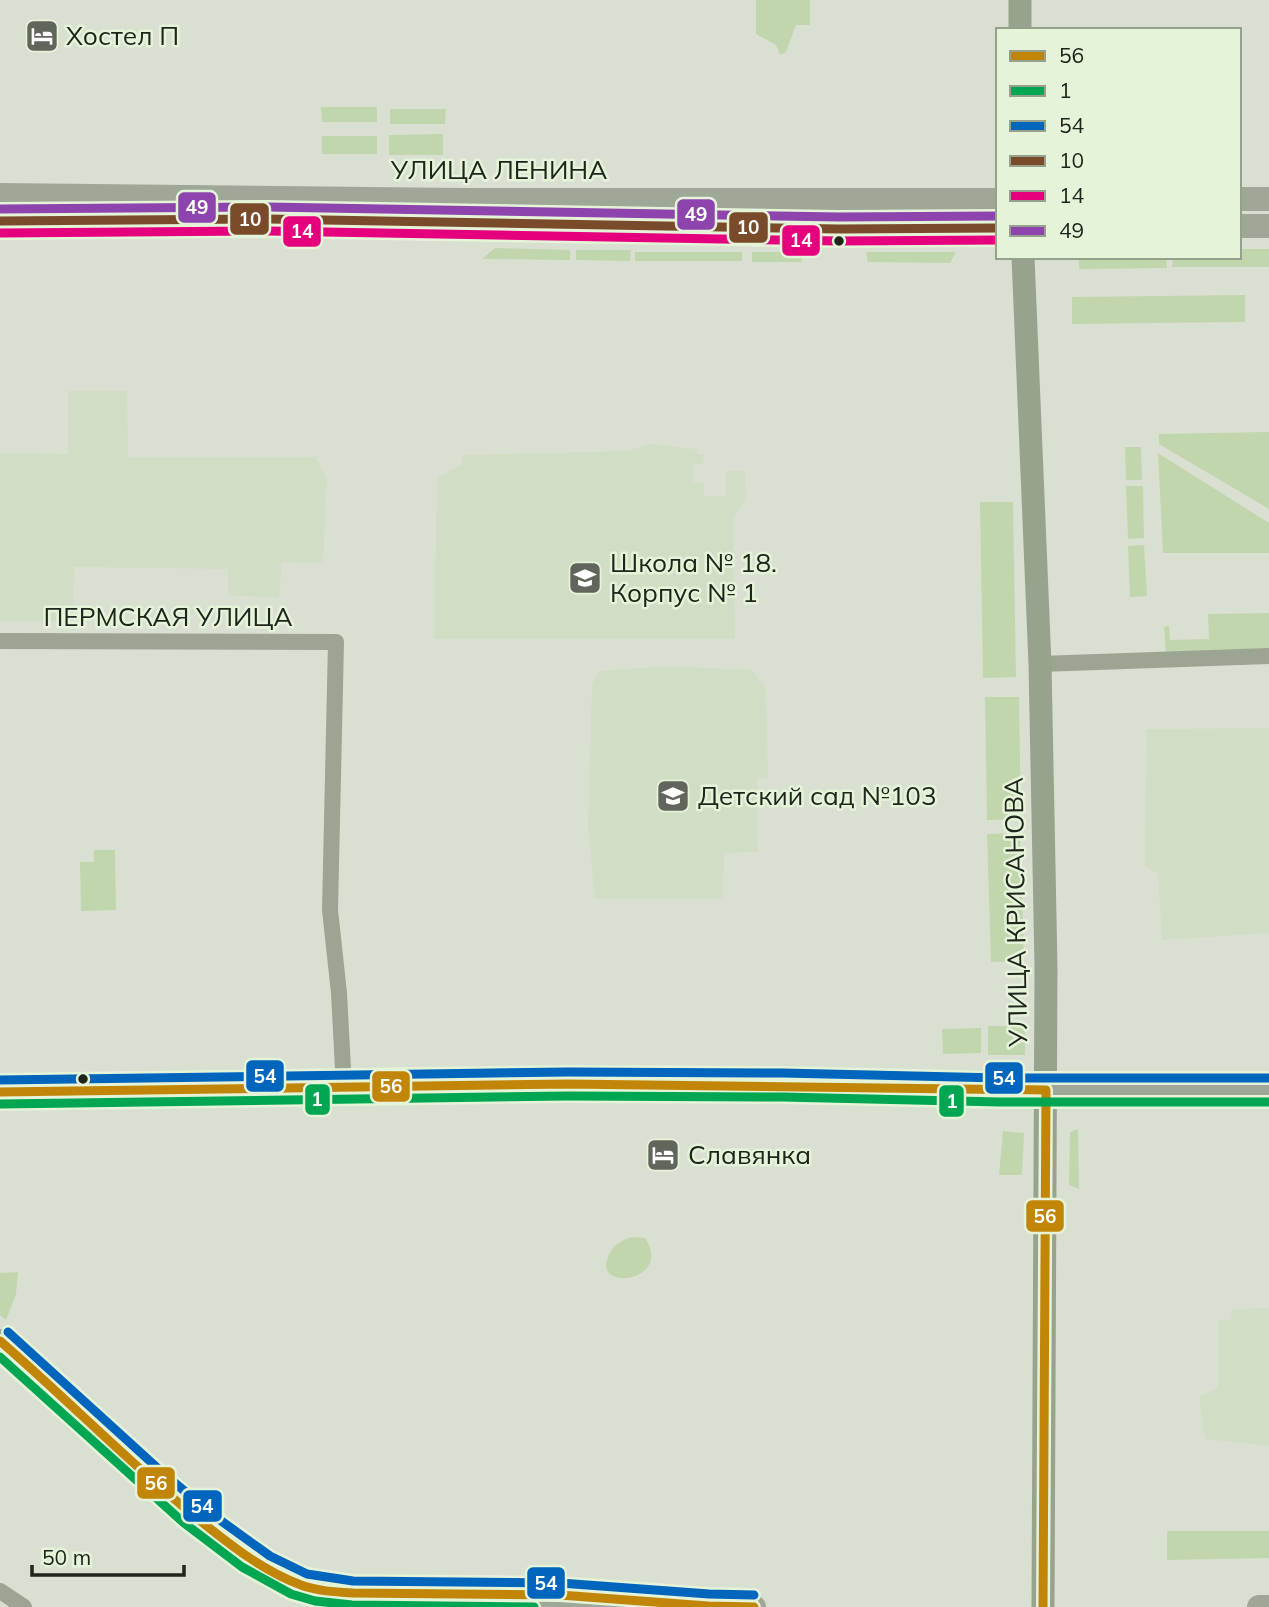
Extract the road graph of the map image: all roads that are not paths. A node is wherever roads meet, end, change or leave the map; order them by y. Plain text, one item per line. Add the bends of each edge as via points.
1 (1020, 0) edge
2 (1020, 28) edge
3 (0, 195) edge
4 (1241, 199) edge
5 (1269, 199) edge
6 (996, 200) edge
7 (0, 221) edge
8 (1241, 226) edge
9 (1269, 226) edge
10 (996, 228) edge
11 (1023, 259) edge
12 (0, 641) edge
13 (1269, 656) edge
14 (1040, 664) junction
15 (344, 1088) junction
16 (1046, 1090) junction
17 (1269, 1090) edge
18 (0, 1092) edge
19 (0, 1341) edge
20 (0, 1355) edge
21 (31, 1367) junction
22 (0, 1591) edge
23 (24, 1607) edge
24 (754, 1607) edge
25 (1044, 1607) edge
26 (1259, 1607) edge
27 (1269, 1607) edge

1 - 2 main road
3 - 6 main road, УЛИЦА ЛЕНИНА
4 - 5 main road
7 - 10 main road, УЛИЦА ЛЕНИНА via 268,219
8 - 9 main road
11 - 14 main road, УЛИЦА КРИСАНОВА
12 - 15 street, ПЕРМСКАЯ УЛИЦА via 336,642 330,910
13 - 14 street
14 - 16 main road, УЛИЦА КРИСАНОВА
15 - 16 main road via 595,1084
15 - 18 main road
16 - 17 main road
16 - 25 main road, УЛИЦА КРИСАНОВА
19 - 21 main road
20 - 21 main road
21 - 24 main road via 202,1522 260,1564 297,1583 342,1592 560,1595
22 - 23 street
26 - 27 main road

